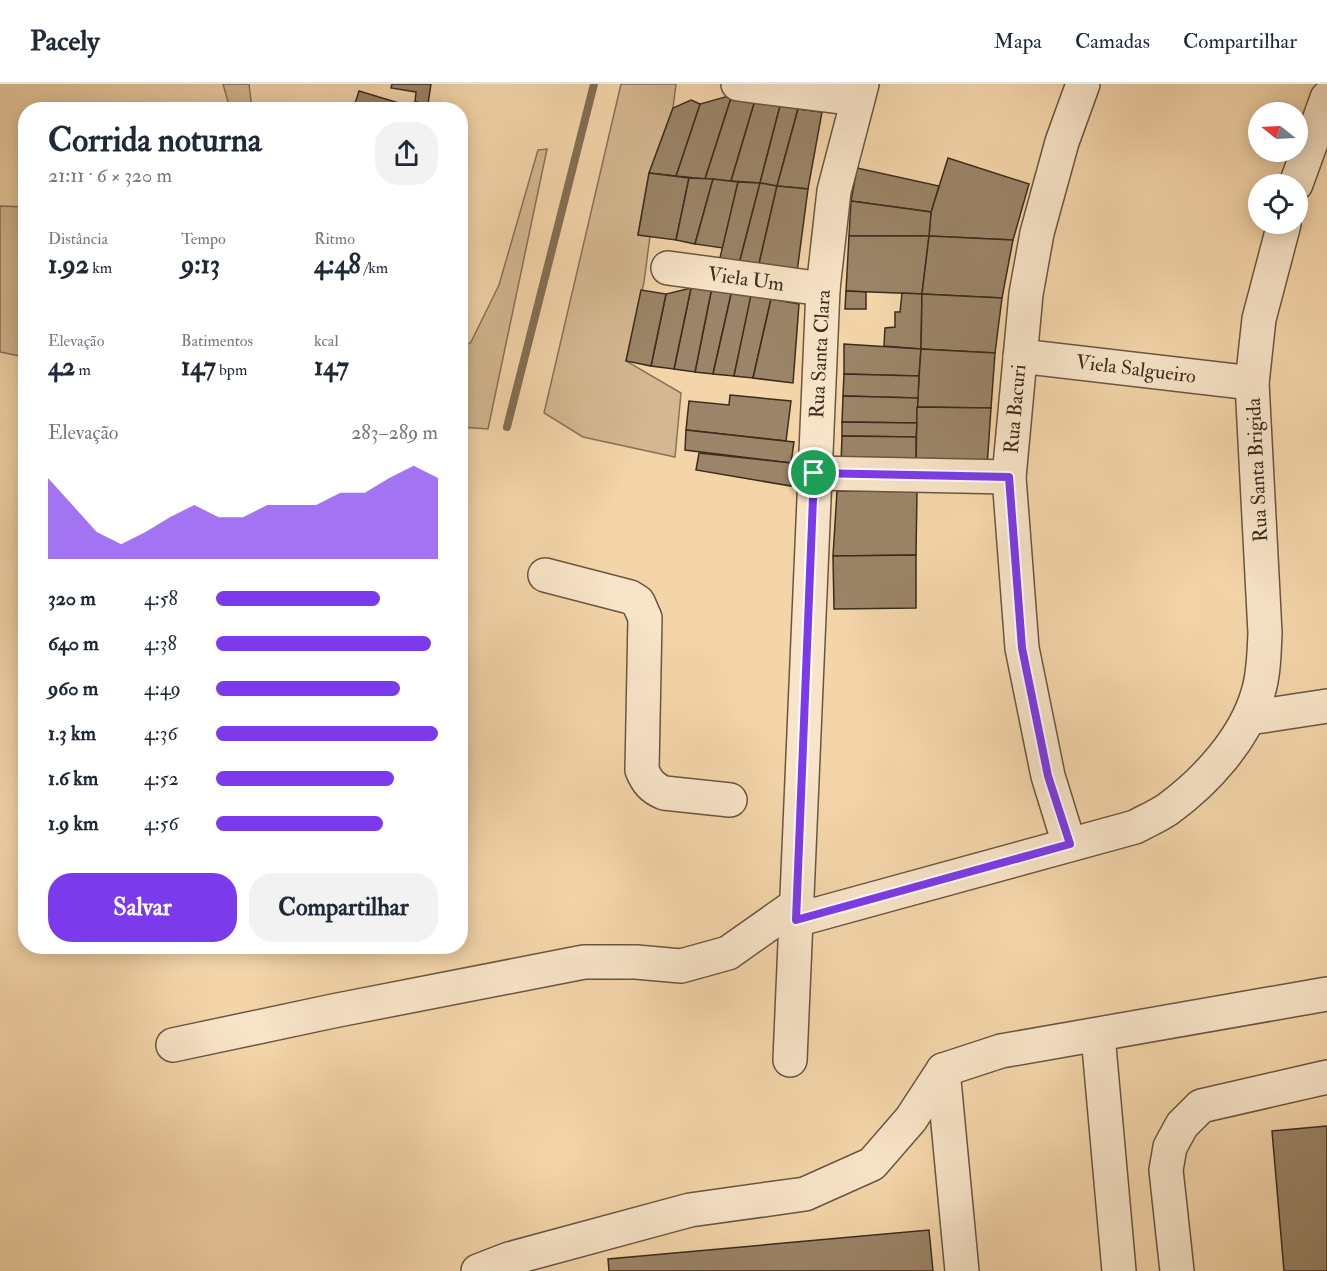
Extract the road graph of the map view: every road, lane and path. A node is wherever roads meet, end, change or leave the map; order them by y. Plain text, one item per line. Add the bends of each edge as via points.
1 (738, 84) edge
2 (1083, 84) edge
3 (859, 92) edge
4 (1327, 98) edge
5 (1300, 174) edge
6 (1281, 234) edge
7 (668, 268) dead end
8 (823, 289) junction
9 (1020, 356) junction
10 (1252, 383) junction
11 (814, 473) junction
12 (1009, 477) junction
13 (545, 575) dead end
14 (1327, 706) edge
15 (1249, 718) junction
16 (730, 800) dead end
17 (1070, 844) junction
18 (796, 912) junction
19 (1327, 994) edge
20 (1098, 1035) junction
21 (173, 1045) dead end
22 (790, 1060) dead end
23 (943, 1070) junction
24 (1327, 1077) edge
25 (478, 1271) edge
26 (962, 1271) edge
27 (1119, 1271) edge
28 (1176, 1271) edge

1 - 3 street
2 - 9 street, Rua Bacuri via 1037,232
3 - 8 street, Rua Santa Clara via 834,191
4 - 5 street
6 - 10 street, Rua Santa Brigida via 1259,318
7 - 8 street, Viela Um
8 - 11 street, Rua Santa Clara
9 - 10 street, Viela Salgueiro
9 - 12 street, Rua Bacuri
10 - 15 street, Rua Santa Brigida via 1265,633 1259,692
11 - 12 street
11 - 18 street, Rua Santa Clara
12 - 17 street, Rua Bacuri via 1022,648 1048,776
13 - 16 street via 638,602 645,618 644,776 654,789 664,793
14 - 15 street
15 - 17 street, Rua Santa Brigida via 1198,784 1167,810 1135,826
17 - 18 street, Rua Santa Brigida
18 - 21 street, Rua Santa Brigida via 728,953 681,966 584,962
18 - 22 street, Rua Santa Clara
19 - 20 street
20 - 23 street via 1001,1052
20 - 27 street
23 - 25 street via 911,1119 872,1164 805,1194 690,1210 509,1258
23 - 26 street
24 - 28 street via 1201,1106 1182,1125 1170,1147 1166,1170

